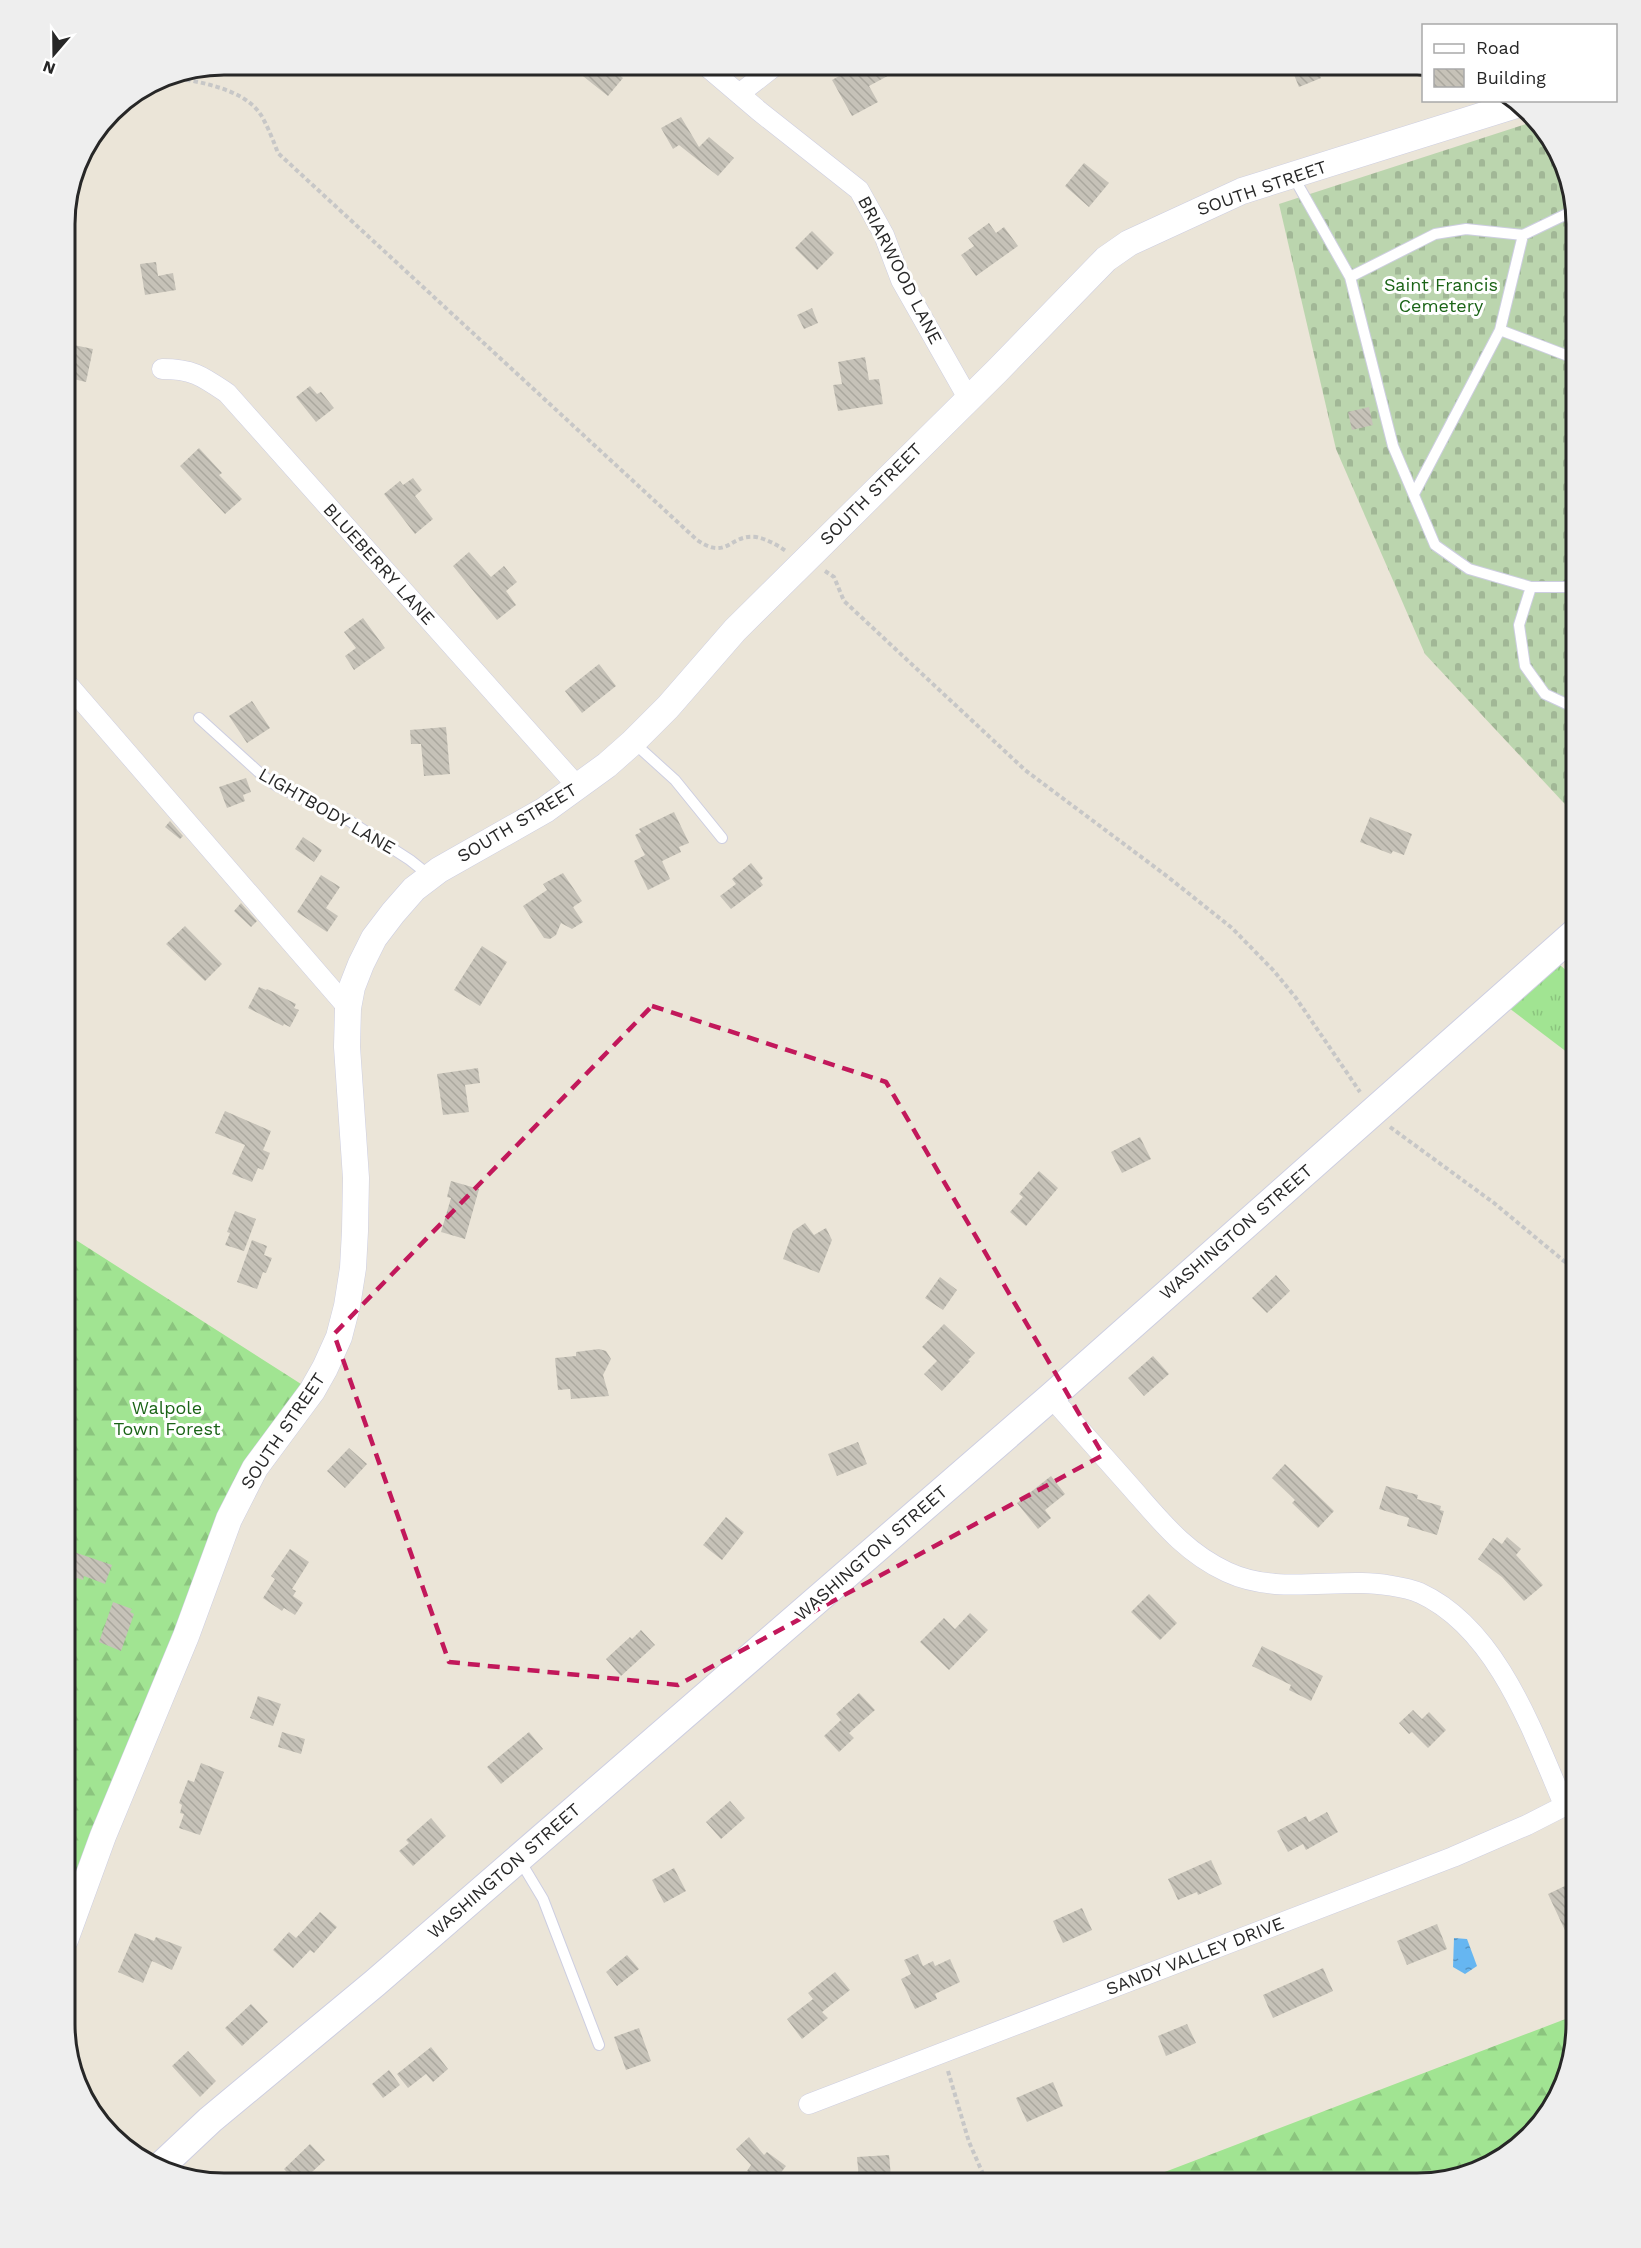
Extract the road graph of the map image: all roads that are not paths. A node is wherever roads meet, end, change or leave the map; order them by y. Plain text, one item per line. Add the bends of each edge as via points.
1 (717, 75) edge
2 (763, 75) edge
3 (739, 94) junction
4 (1509, 107) edge
5 (1293, 176) junction
6 (1566, 215) edge
7 (1523, 236) junction
8 (1350, 277) junction
9 (1500, 330) junction
10 (1566, 355) edge
11 (162, 369) dead end
12 (968, 398) junction
13 (1414, 494) junction
14 (1531, 587) junction
15 (1566, 587) edge
16 (75, 693) edge
17 (1566, 704) edge
18 (199, 718) dead end
19 (633, 742) junction
20 (578, 787) junction
21 (722, 838) dead end
22 (431, 876) junction
23 (1566, 941) edge
24 (348, 1008) junction
25 (1051, 1397) junction
26 (1566, 1795) edge
27 (1566, 1805) edge
28 (518, 1858) junction
29 (75, 1911) edge
30 (599, 2045) dead end
31 (809, 2104) dead end
32 (166, 2161) edge

1 - 3 street, BRIARWOOD LANE
2 - 3 street
3 - 12 street, BRIARWOOD LANE via 859,190 884,235 901,280
4 - 5 street, SOUTH STREET
5 - 8 lane
5 - 12 street, SOUTH STREET via 1242,191 1129,243 1101,264
6 - 7 lane
7 - 8 lane via 1466,229 1435,234
7 - 9 lane
8 - 13 lane via 1393,446
9 - 10 lane
9 - 13 lane
11 - 20 street, BLUEBERRY LANE via 186,369 227,393
12 - 19 street, SOUTH STREET via 735,630
13 - 14 lane via 1435,545 1469,569
14 - 15 lane
14 - 17 lane via 1519,625 1525,666 1545,694
16 - 24 street
18 - 22 lane, LIGHTBODY LANE via 277,786 348,820
19 - 20 street, SOUTH STREET
19 - 21 lane via 675,780
20 - 22 street, SOUTH STREET
22 - 24 street, SOUTH STREET via 414,889 374,938 352,987
23 - 25 main road, WASHINGTON STREET
24 - 29 street, SOUTH STREET via 355,1231 353,1268 339,1337 326,1368 255,1468 229,1519
25 - 26 street via 1174,1535 1201,1559 1230,1574 1262,1583 1363,1582 1419,1592 1456,1616 1481,1643 1510,1689
25 - 28 main road, WASHINGTON STREET
27 - 31 street, SANDY VALLEY DRIVE via 1453,1857
28 - 30 lane via 543,1899
28 - 32 main road, WASHINGTON STREET

